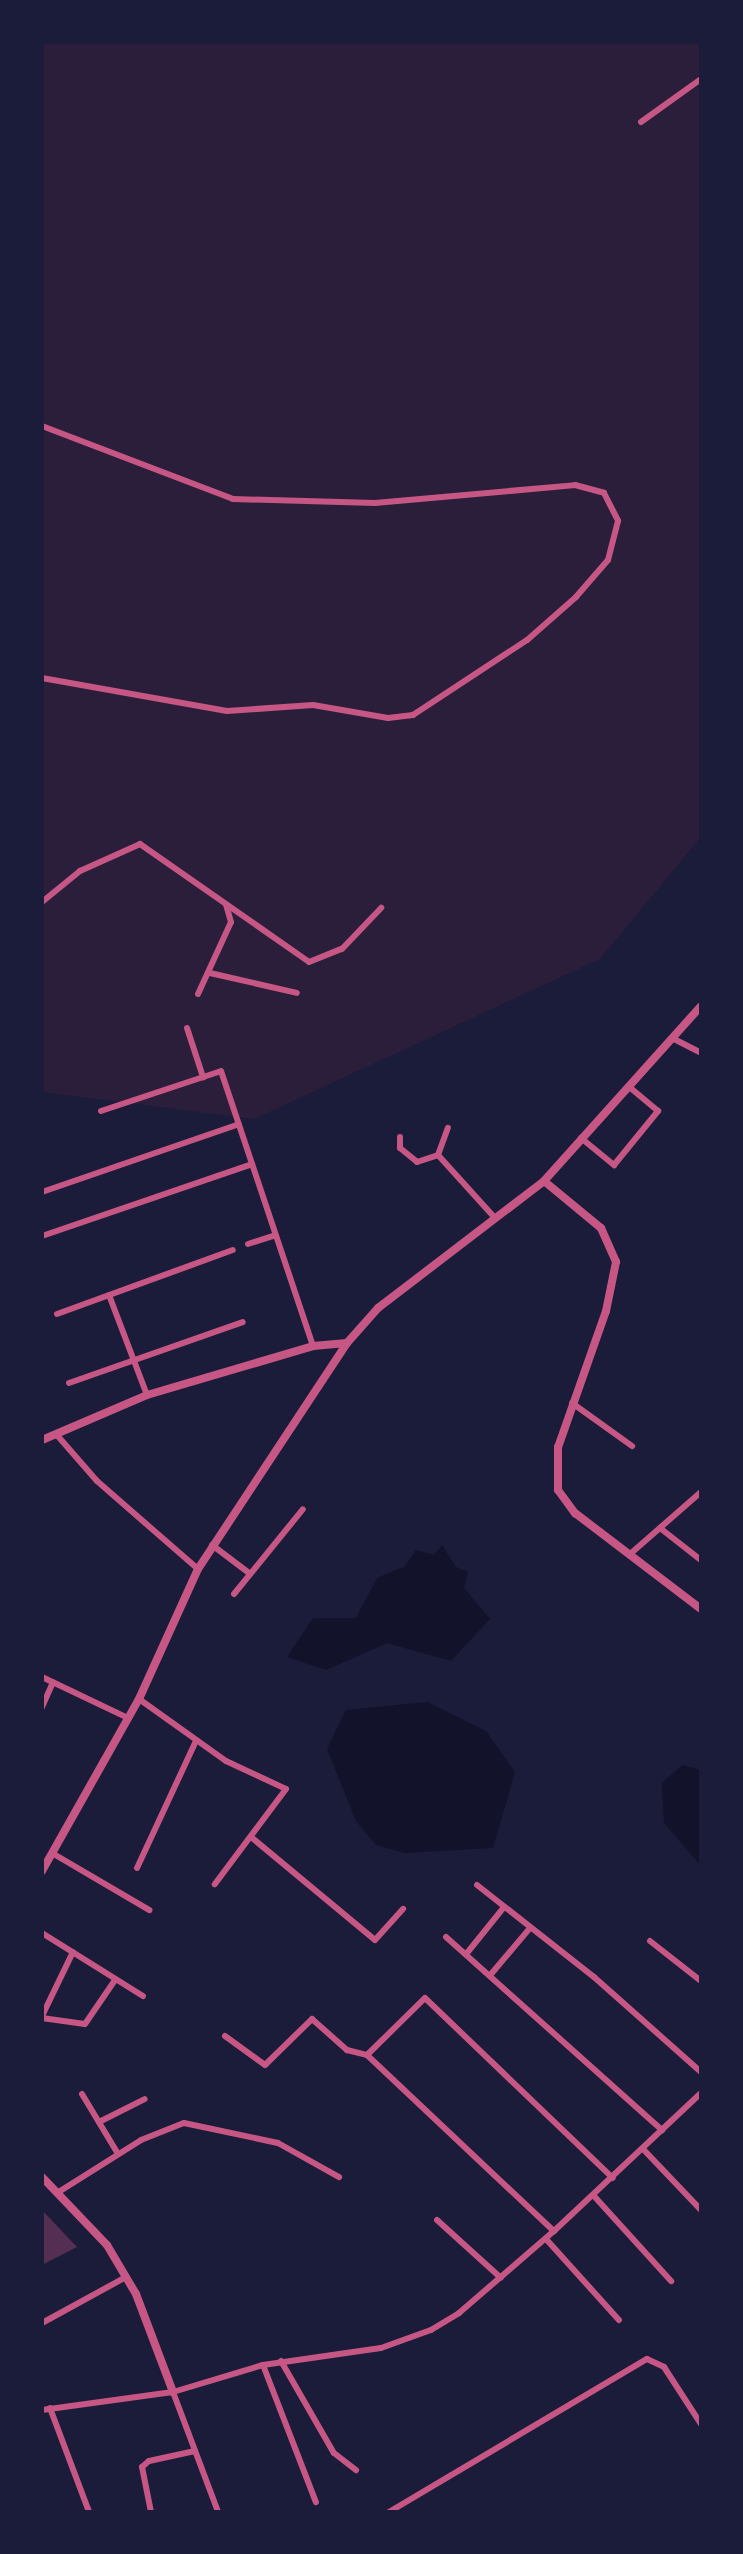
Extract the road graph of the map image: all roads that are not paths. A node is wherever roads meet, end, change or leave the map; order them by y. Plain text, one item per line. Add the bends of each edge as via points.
1 (701, 79) edge
2 (641, 122) dead end
3 (42, 426) edge
4 (42, 678) edge
5 (42, 902) edge
6 (226, 904) junction
7 (381, 908) dead end
8 (210, 973) junction
9 (297, 993) dead end
10 (198, 994) dead end
11 (701, 1006) edge
12 (187, 1028) dead end
13 (672, 1038) junction
14 (701, 1053) edge
15 (203, 1077) junction
16 (628, 1086) junction
17 (101, 1111) dead end
18 (239, 1124) junction
19 (448, 1128) dead end
20 (400, 1137) dead end
21 (581, 1138) junction
22 (438, 1155) junction
23 (252, 1164) junction
24 (544, 1181) junction
25 (42, 1192) edge
26 (495, 1218) junction
27 (276, 1235) junction
28 (42, 1236) edge
29 (248, 1244) dead end
30 (233, 1250) dead end
31 (109, 1295) junction
32 (57, 1314) dead end
33 (243, 1322) dead end
34 (347, 1343) junction
35 (313, 1346) junction
36 (132, 1361) junction
37 (69, 1383) dead end
38 (147, 1395) junction
39 (572, 1403) junction
40 (56, 1434) junction
41 (42, 1440) edge
42 (632, 1446) dead end
43 (701, 1492) edge
44 (303, 1509) dead end
45 (660, 1528) junction
46 (212, 1545) junction
47 (629, 1555) junction
48 (701, 1560) edge
49 (198, 1569) junction
50 (249, 1573) junction
51 (234, 1594) dead end
52 (701, 1609) edge
53 (42, 1677) edge
54 (53, 1682) junction
55 (139, 1699) junction
56 (42, 1707) edge
57 (128, 1718) junction
58 (196, 1741) junction
59 (251, 1837) junction
60 (52, 1853) junction
61 (137, 1868) dead end
62 (42, 1871) edge
63 (215, 1884) dead end
64 (477, 1885) dead end
65 (504, 1907) junction
66 (403, 1909) dead end
67 (149, 1910) dead end
68 (530, 1928) junction
69 (42, 1933) edge
70 (446, 1937) dead end
71 (650, 1941) dead end
72 (73, 1952) junction
73 (467, 1953) junction
74 (492, 1973) junction
75 (115, 1980) junction
76 (701, 1981) edge
77 (143, 1996) dead end
78 (42, 2017) edge
79 (225, 2036) dead end
80 (367, 2055) junction
81 (701, 2072) edge
82 (701, 2093) edge
83 (82, 2094) dead end
84 (145, 2099) dead end
85 (99, 2122) junction
86 (662, 2130) junction
87 (643, 2149) junction
88 (118, 2154) junction
89 (42, 2177) edge
90 (339, 2177) dead end
91 (613, 2178) junction
92 (57, 2193) junction
93 (594, 2196) junction
94 (701, 2210) edge
95 (437, 2220) dead end
96 (554, 2231) junction
97 (546, 2239) junction
98 (126, 2277) junction
99 (501, 2278) junction
100 (671, 2281) dead end
101 (619, 2320) dead end
102 (42, 2323) edge
103 (281, 2361) junction
104 (263, 2365) junction
105 (173, 2392) junction
106 (50, 2408) junction
107 (42, 2410) edge
108 (701, 2424) edge
109 (195, 2451) junction
110 (356, 2470) dead end
111 (316, 2502) dead end
112 (89, 2512) edge
113 (151, 2512) edge
114 (218, 2512) edge
115 (389, 2512) edge

1 - 2 street
3 - 4 street via 233,499 375,503 575,485 604,493 618,521 608,560 576,597 527,640 413,715 388,718 313,705 227,711
5 - 6 street via 80,871 140,844
6 - 7 street via 309,962 342,949
6 - 8 street via 231,922
8 - 9 street
8 - 10 street
11 - 13 street
12 - 15 street
13 - 14 street
13 - 16 street
15 - 17 street
15 - 18 street via 221,1071
16 - 21 street
16 - 21 street via 658,1111 614,1165
18 - 23 street
18 - 25 street
19 - 22 street
20 - 22 street via 400,1148 417,1162
21 - 24 street
22 - 26 street
23 - 27 street
23 - 28 street
24 - 26 street
24 - 39 street via 601,1228 616,1262 606,1311
26 - 34 street via 378,1308
27 - 29 street
27 - 35 street
30 - 31 street
31 - 32 street
31 - 36 street
33 - 36 street
34 - 35 street
34 - 46 street
35 - 38 street
36 - 37 street
36 - 38 street
38 - 40 street
39 - 42 street
39 - 47 street via 554,1461 558,1490 575,1513
40 - 41 street
40 - 49 street via 97,1481
43 - 45 street
44 - 50 street
45 - 47 street
45 - 48 street
46 - 49 street
46 - 50 street
47 - 52 street
49 - 55 street
50 - 51 street
53 - 54 street
54 - 56 street
54 - 57 street
55 - 57 street
55 - 58 street
57 - 60 street
58 - 59 street via 286,1789
58 - 61 street
59 - 63 street
59 - 66 street via 375,1940
60 - 62 street
60 - 67 street
64 - 65 street
65 - 68 street
65 - 73 street
68 - 74 street
68 - 81 street
69 - 72 street
70 - 73 street
71 - 76 street
72 - 75 street
72 - 78 street
73 - 74 street
74 - 86 street
75 - 77 street
75 - 78 street via 85,2024
79 - 80 street via 265,2065 312,2019 347,2050
80 - 91 street via 425,1998
80 - 96 street
82 - 86 street
83 - 85 street
84 - 85 street
85 - 88 street
86 - 87 street
87 - 91 street
87 - 94 street
88 - 90 street via 184,2123 278,2143
88 - 92 street
89 - 92 street
91 - 93 street
92 - 98 street via 107,2245
93 - 96 street
93 - 100 street
95 - 99 street
96 - 97 street
97 - 99 street
97 - 101 street
98 - 102 street
98 - 105 street
99 - 103 street via 459,2313 408,2340
103 - 104 street
103 - 110 street via 334,2453
104 - 105 street
104 - 111 street
105 - 106 street
105 - 109 street
106 - 107 street
106 - 112 street
108 - 115 street via 664,2367 647,2359
109 - 113 street via 142,2467
109 - 114 street

